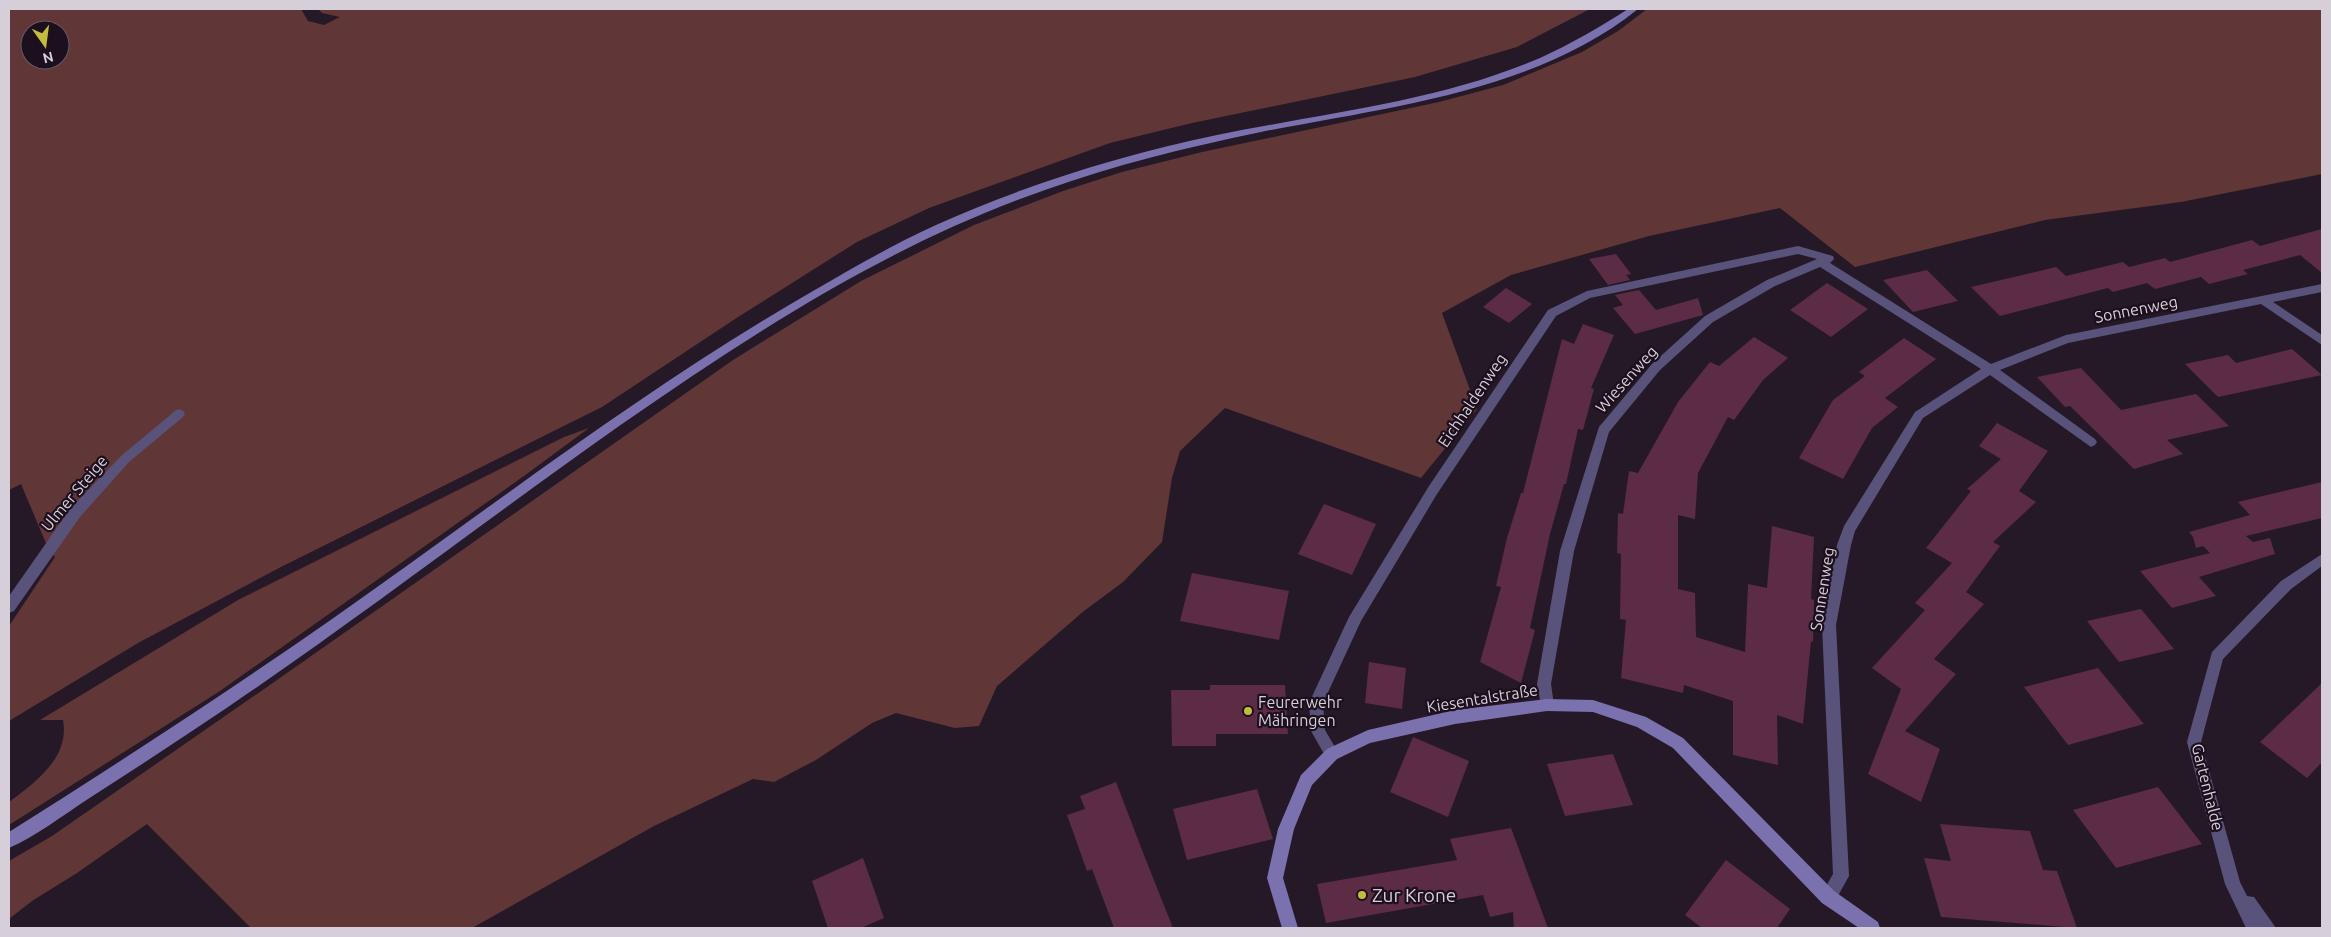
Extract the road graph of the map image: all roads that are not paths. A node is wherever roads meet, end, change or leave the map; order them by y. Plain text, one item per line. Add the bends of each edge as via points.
1 (1634, 9) edge
2 (1820, 259) junction
3 (2322, 288) edge
4 (2264, 300) junction
5 (2322, 341) edge
6 (1990, 369) junction
7 (179, 414) dead end
8 (2091, 442) dead end
9 (2322, 559) edge
10 (9, 607) edge
11 (1547, 705) junction
12 (1332, 754) junction
13 (9, 840) edge
14 (2233, 884) junction
15 (1828, 898) junction
16 (1290, 928) edge
17 (1872, 928) edge
18 (2254, 928) edge
19 (2268, 928) edge

1 - 13 street via 1580,43 1521,68 1394,103 1213,139 1093,169 993,205 876,260 748,334 609,426 278,664
2 - 6 street
2 - 11 street, Wiesenweg via 1709,319 1656,367 1603,430 1567,551 1544,684
2 - 12 street, Eichhaldenweg via 1798,250 1586,295 1552,313 1433,490 1356,617 1316,703 1318,731
3 - 4 street, Sonnenweg
4 - 5 street
4 - 6 street, Sonnenweg via 2066,339
6 - 8 street
6 - 15 street, Sonnenweg via 1919,415 1872,491 1844,545 1829,625 1841,876
7 - 10 street, Ulmer Steige via 125,459 75,513
9 - 14 street, Gartenhalde via 2286,585 2217,656 2194,742
11 - 12 street, Kiesentalstraße via 1455,716 1368,737
11 - 15 street, Kiesentalstraße via 1593,706 1641,722 1678,744
12 - 16 street, Kiesentalstraße via 1306,780 1284,837 1275,878
14 - 18 street, Gartenhalde
14 - 19 street, Gartenhalde
15 - 17 street, Kiesentalstraße

